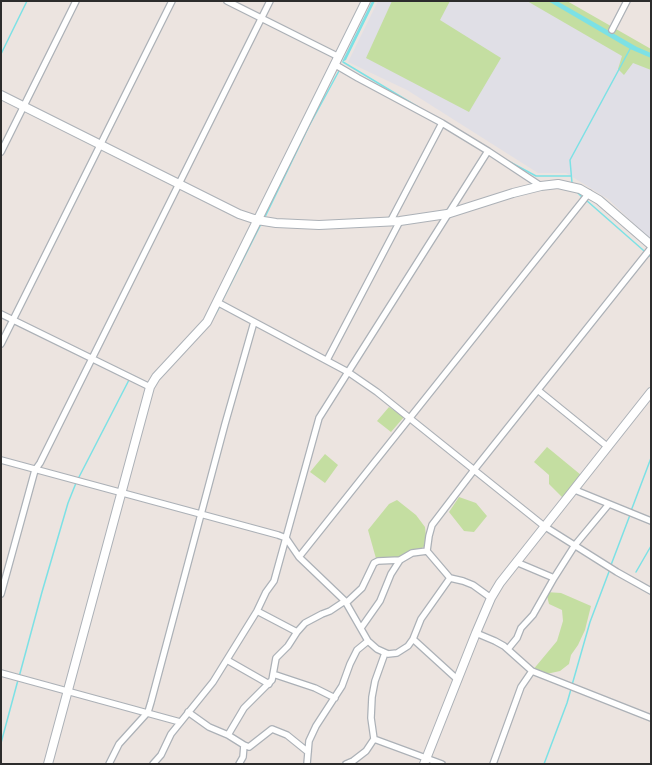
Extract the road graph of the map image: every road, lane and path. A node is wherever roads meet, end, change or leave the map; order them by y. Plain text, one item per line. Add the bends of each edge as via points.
1 (76, 1) edge
2 (172, 1) edge
3 (227, 1) edge
4 (270, 1) edge
5 (366, 1) edge
6 (627, 1) edge
7 (261, 18) junction
8 (612, 30) dead end
9 (337, 60) junction
10 (1, 95) edge
11 (24, 106) junction
12 (442, 123) junction
13 (100, 144) junction
14 (488, 151) junction
15 (1, 152) edge
16 (179, 184) junction
17 (541, 186) junction
18 (589, 193) junction
19 (447, 214) junction
20 (257, 220) junction
21 (400, 221) junction
22 (390, 222) junction
23 (651, 247) edge
24 (217, 302) junction
25 (1, 314) edge
26 (13, 320) junction
27 (254, 322) junction
28 (1, 344) edge
29 (92, 358) junction
30 (327, 360) junction
31 (348, 372) junction
32 (150, 387) junction
33 (539, 391) junction
34 (651, 392) edge
35 (410, 418) junction
36 (608, 447) junction
37 (1, 460) edge
38 (35, 470) junction
39 (474, 470) junction
40 (575, 490) junction
41 (121, 492) junction
42 (609, 504) junction
43 (201, 514) junction
44 (651, 522) edge
45 (544, 526) junction
46 (286, 538) junction
47 (575, 545) junction
48 (427, 551) junction
49 (299, 557) junction
50 (400, 560) junction
51 (516, 562) junction
52 (450, 578) junction
53 (554, 578) junction
54 (651, 591) edge
55 (1, 594) edge
56 (491, 598) junction
57 (346, 602) junction
58 (257, 610) junction
59 (361, 628) junction
60 (297, 632) junction
61 (476, 633) junction
62 (414, 639) junction
63 (368, 641) junction
64 (508, 649) junction
65 (385, 653) junction
66 (227, 660) junction
67 (532, 671) junction
68 (1, 673) edge
69 (273, 674) junction
70 (458, 680) junction
71 (269, 684) junction
72 (67, 691) junction
73 (335, 698) junction
74 (148, 712) junction
75 (188, 712) junction
76 (651, 718) edge
77 (180, 722) junction
78 (228, 735) junction
79 (374, 739) junction
80 (244, 745) junction
81 (308, 752) junction
82 (425, 761) edge
83 (48, 764) edge
84 (109, 764) edge
85 (153, 764) edge
86 (239, 764) edge
87 (307, 764) edge
88 (346, 764) edge
89 (442, 764) edge
90 (493, 764) edge

1 - 11 street
2 - 13 street
3 - 7 street
4 - 7 street
5 - 9 street
6 - 8 street
7 - 9 street
7 - 16 street
9 - 12 street via 358,78
9 - 20 street
10 - 11 street
11 - 13 street
11 - 15 street
12 - 14 street
12 - 22 street
13 - 16 street
13 - 26 street
14 - 17 street
14 - 19 street
16 - 20 street via 239,214
16 - 29 street
17 - 18 street via 558,184
17 - 19 street
18 - 23 street via 611,209
18 - 35 street
19 - 21 street
19 - 31 street
20 - 22 street via 319,225
20 - 24 street
21 - 22 street
21 - 30 street
23 - 33 street
24 - 27 street
24 - 32 street via 207,322 156,377
25 - 26 street
26 - 28 street
26 - 29 street
27 - 30 street
27 - 43 street
29 - 32 street
29 - 38 street
30 - 31 street
31 - 35 street
31 - 46 street via 319,418
32 - 41 street
33 - 36 street
33 - 39 street
34 - 36 street
35 - 39 street
35 - 49 street
36 - 40 street
37 - 38 street
38 - 41 street
38 - 55 street
39 - 45 street
39 - 48 street via 432,525
40 - 42 street
40 - 45 street
41 - 43 street
41 - 72 street
42 - 44 street
42 - 47 street
43 - 46 street
43 - 74 street
45 - 47 street
45 - 51 street
46 - 49 street
46 - 58 street via 274,581
47 - 53 street
47 - 54 street
48 - 50 street via 412,553
48 - 52 street
49 - 57 street
50 - 57 street via 374,563 362,588
50 - 59 street via 380,601
51 - 53 street
51 - 56 street
52 - 56 street via 473,585
52 - 62 street via 421,620
53 - 64 street via 532,615 521,628 518,638
56 - 61 street
57 - 59 street
57 - 60 street via 305,623
58 - 60 street
58 - 66 street
59 - 63 street
60 - 69 street via 276,658
61 - 64 street via 495,640
61 - 70 street
62 - 65 street via 402,651
62 - 70 street
63 - 65 street
63 - 73 street via 357,650
64 - 67 street
65 - 79 street via 372,697
66 - 71 street
66 - 75 street
67 - 76 street
67 - 90 street via 521,686
68 - 72 street
69 - 71 street
69 - 73 street via 315,688
70 - 82 street
71 - 78 street via 244,708
72 - 74 street
72 - 83 street
73 - 81 street via 316,726
74 - 77 street
74 - 84 street via 119,744
75 - 77 street
75 - 78 street via 209,727
77 - 85 street
78 - 80 street
79 - 82 street
79 - 88 street via 366,751
80 - 81 street via 249,747 272,730 287,736
80 - 86 street via 243,757
81 - 87 street
82 - 89 street

